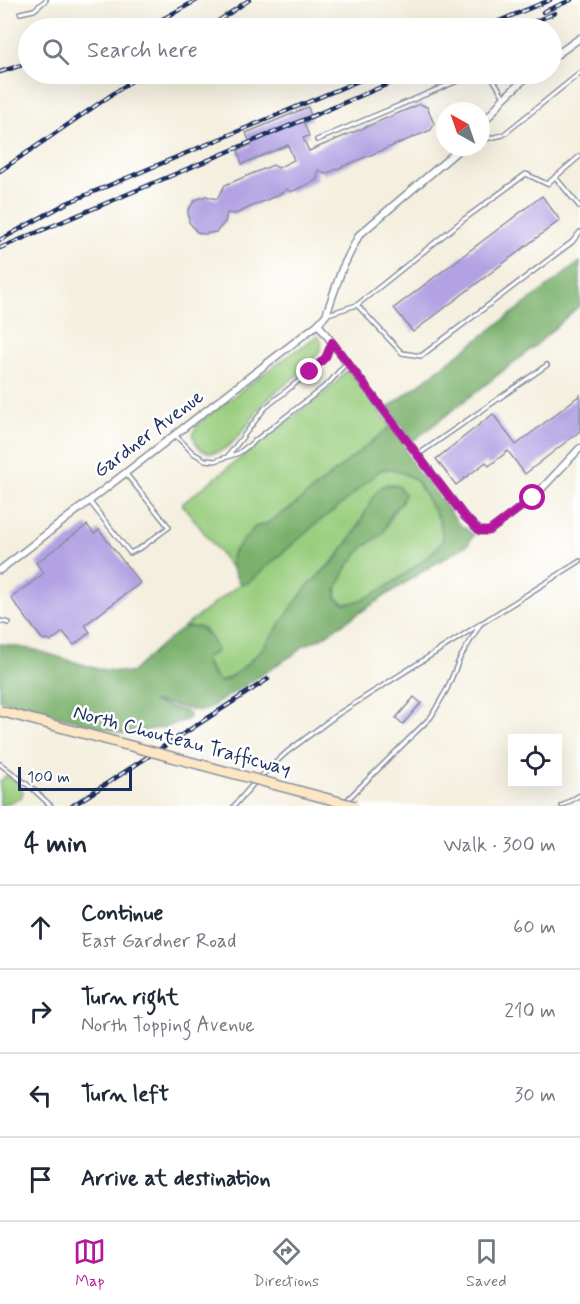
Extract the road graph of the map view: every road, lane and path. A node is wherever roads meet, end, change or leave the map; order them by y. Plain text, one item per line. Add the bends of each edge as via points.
1 (46, 0) edge
2 (20, 13) dead end
3 (580, 38) edge
4 (562, 51) edge
5 (580, 72) edge
6 (450, 84) edge
7 (496, 84) edge
8 (519, 84) edge
9 (504, 97) junction
10 (490, 115) edge
11 (490, 138) edge
12 (317, 140) dead end
13 (451, 156) edge
14 (580, 156) edge
15 (555, 177) junction
16 (580, 207) edge
17 (580, 232) edge
18 (357, 305) junction
19 (326, 315) junction
20 (318, 324) junction
21 (332, 342) junction
22 (347, 362) junction
23 (547, 365) dead end
24 (175, 434) junction
25 (580, 448) edge
26 (417, 455) junction
27 (227, 457) junction
28 (125, 472) junction
29 (89, 501) junction
30 (580, 561) edge
31 (0, 570) edge
32 (0, 621) edge
33 (9, 622) dead end
34 (481, 622) junction
35 (0, 711) edge
36 (0, 764) edge
37 (580, 795) edge
38 (49, 806) edge
39 (234, 806) edge
40 (342, 806) edge
41 (355, 806) edge
42 (562, 806) edge

1 - 2 lane
3 - 4 street
5 - 11 lane via 503,135
6 - 12 lane
7 - 9 lane
8 - 9 street
9 - 10 street
13 - 19 street via 359,235
14 - 15 lane
15 - 16 lane
15 - 18 lane via 547,184 526,174
17 - 18 lane via 421,356 402,353
18 - 19 lane
19 - 20 street, Gardner Avenue
20 - 21 street
20 - 24 street, Gardner Avenue
21 - 22 street
21 - 27 lane via 321,362 265,408
22 - 26 street
22 - 27 lane via 329,383 239,453
23 - 26 lane
24 - 27 lane via 201,458 215,461
24 - 28 street, Gardner Avenue
25 - 26 street via 533,498 489,531 473,526
28 - 29 street, Gardner Avenue
28 - 29 lane via 169,527 130,553
29 - 31 street, Gardner Avenue
30 - 34 lane
32 - 33 lane
34 - 39 lane via 315,730 272,765
34 - 40 lane via 431,717
35 - 41 main road, North Chouteau Trafficway, bridge
36 - 38 lane
37 - 42 lane

